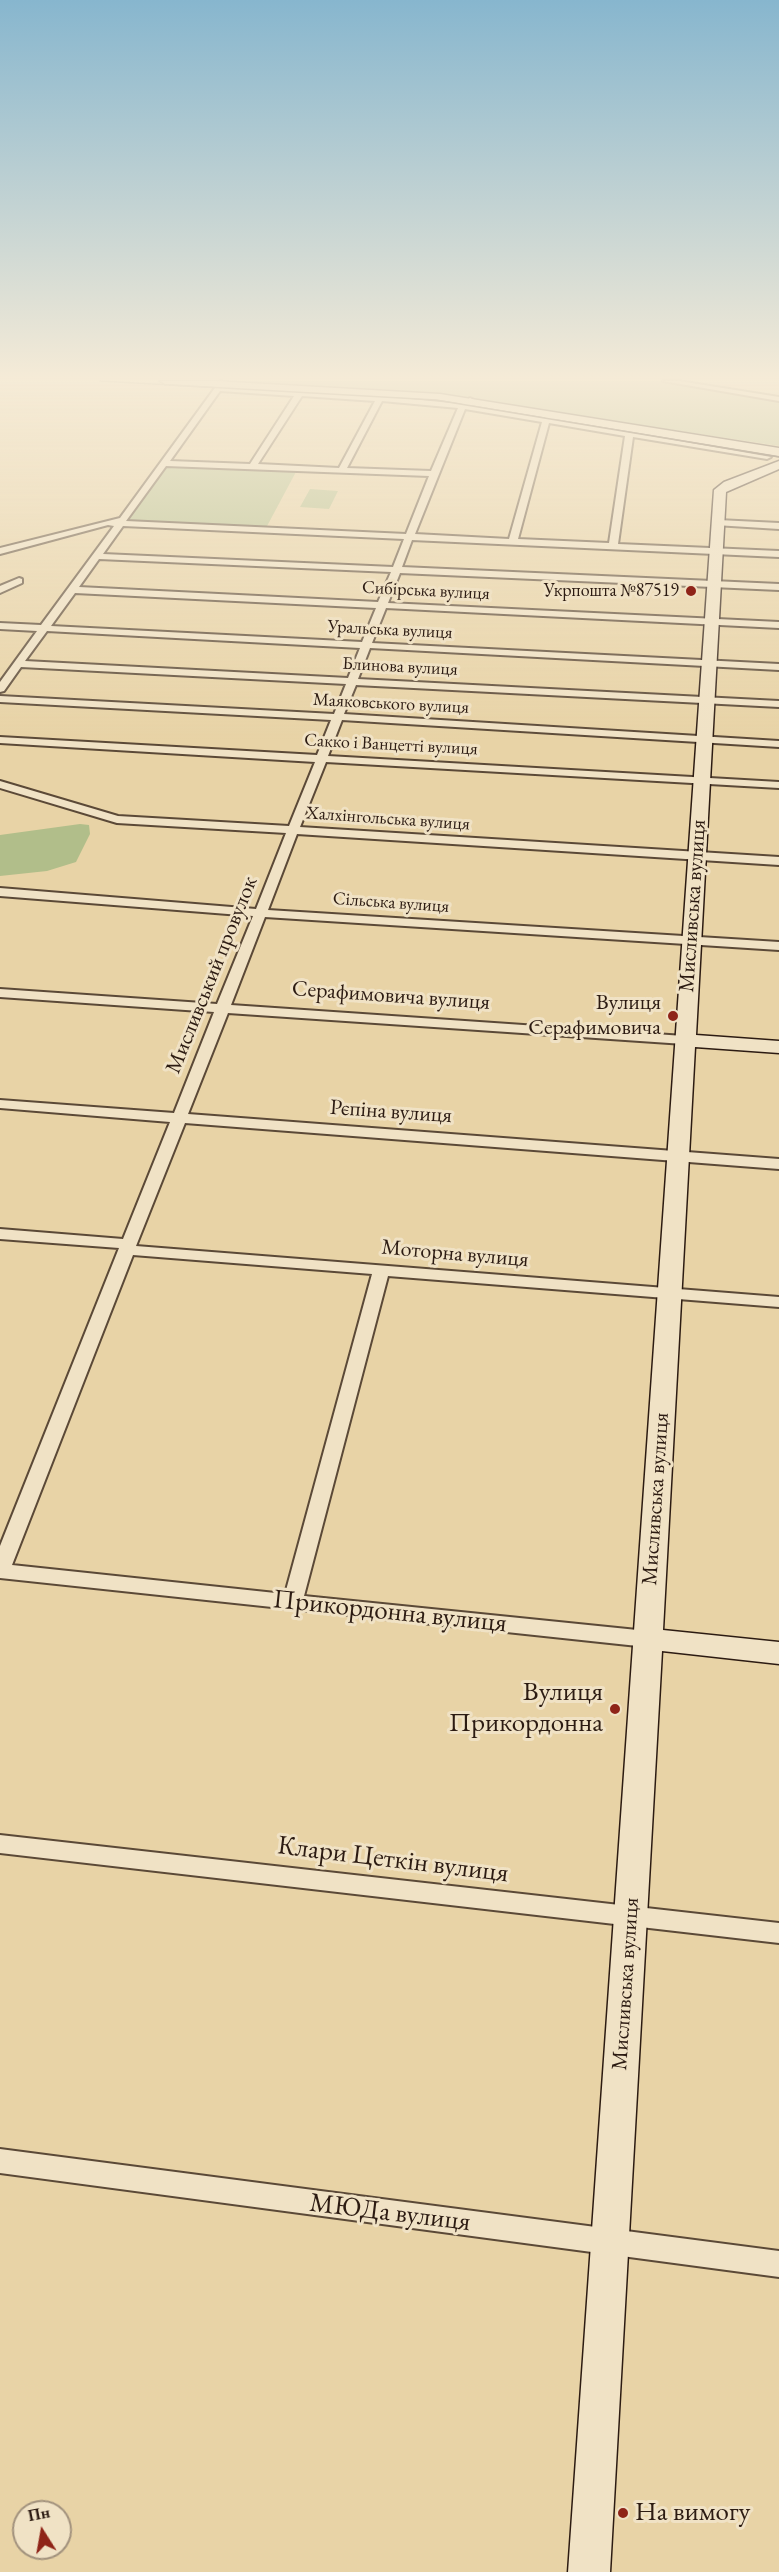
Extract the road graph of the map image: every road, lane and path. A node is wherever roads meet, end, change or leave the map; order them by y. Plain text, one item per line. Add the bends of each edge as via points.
1 (136, 501) edge
2 (423, 501) edge
3 (525, 501) edge
4 (620, 501) edge
5 (721, 501) edge
6 (122, 521) junction
7 (718, 523) junction
8 (779, 526) edge
9 (409, 537) junction
10 (513, 542) junction
11 (613, 547) junction
12 (0, 551) edge
13 (716, 551) junction
14 (779, 554) edge
15 (97, 556) junction
16 (397, 569) junction
17 (19, 581) dead end
18 (714, 584) junction
19 (779, 587) edge
20 (0, 590) edge
21 (72, 590) junction
22 (382, 606) junction
23 (712, 621) junction
24 (779, 625) edge
25 (0, 626) edge
26 (44, 628) junction
27 (366, 645) junction
28 (709, 663) junction
29 (19, 664) junction
30 (779, 667) edge
31 (352, 681) junction
32 (0, 689) edge
33 (0, 699) edge
34 (707, 700) junction
35 (779, 704) edge
36 (338, 717) junction
37 (0, 740) edge
38 (704, 740) junction
39 (779, 744) edge
40 (321, 759) junction
41 (701, 781) junction
42 (0, 784) edge
43 (779, 785) edge
44 (293, 831) junction
45 (696, 856) junction
46 (779, 861) edge
47 (0, 892) edge
48 (260, 913) junction
49 (691, 940) junction
50 (779, 946) edge
51 (0, 993) edge
52 (223, 1008) junction
53 (684, 1040) junction
54 (779, 1047) edge
55 (0, 1104) edge
56 (179, 1118) junction
57 (677, 1156) junction
58 (779, 1164) edge
59 (0, 1234) edge
60 (128, 1247) junction
61 (381, 1270) junction
62 (669, 1294) junction
63 (779, 1302) edge
64 (0, 1571) edge
65 (293, 1602) junction
66 (647, 1639) junction
67 (779, 1653) edge
68 (0, 1844) edge
69 (630, 1916) junction
70 (779, 1933) edge
71 (0, 2162) edge
72 (610, 2241) junction
73 (779, 2264) edge
74 (590, 2572) edge

1 - 6 street
2 - 9 street, Мисливський провулок
3 - 10 street
4 - 11 street
5 - 7 street, Мисливська вулиця
6 - 9 street
6 - 12 street
6 - 15 street
7 - 8 street
7 - 13 street, Мисливська вулиця
9 - 10 street
9 - 16 street, Мисливський провулок
10 - 11 street
11 - 13 street
13 - 14 street
13 - 18 street, Мисливська вулиця
15 - 16 street
15 - 21 street
16 - 18 street
16 - 22 street, Мисливський провулок
17 - 20 street
18 - 19 street
18 - 23 street, Мисливська вулиця
21 - 22 street, Сибірська вулиця
21 - 26 street
22 - 23 street, Сибірська вулиця
22 - 27 street, Мисливський провулок
23 - 24 street, Сибірська вулиця
23 - 28 street, Мисливська вулиця
25 - 26 street, Уральська вулиця
26 - 27 street, Уральська вулиця
26 - 29 street
27 - 28 street, Уральська вулиця
27 - 31 street, Мисливський провулок
28 - 30 street, Уральська вулиця
28 - 34 street, Мисливська вулиця
29 - 31 street, Блинова вулиця
29 - 32 street
31 - 34 street, Блинова вулиця
31 - 36 street, Мисливський провулок
33 - 36 street, Маяковського вулиця
34 - 35 street, Блинова вулиця
34 - 38 street, Мисливська вулиця
36 - 38 street, Маяковського вулиця
36 - 40 street, Мисливський провулок
37 - 40 street, Сакко і Ванцетті вулиця
38 - 39 street, Маяковського вулиця
38 - 41 street, Мисливська вулиця
40 - 41 street, Сакко і Ванцетті вулиця
40 - 44 street, Мисливський провулок
41 - 43 street, Сакко і Ванцетті вулиця
41 - 45 street, Мисливська вулиця
42 - 44 street, Халхінгольська вулиця via 117,819
44 - 45 street, Халхінгольська вулиця
44 - 48 street, Мисливський провулок
45 - 46 street, Халхінгольська вулиця
45 - 49 street, Мисливська вулиця
47 - 48 street, Сільська вулиця
48 - 49 street, Сільська вулиця
48 - 52 street, Мисливський провулок
49 - 50 street, Сільська вулиця
49 - 53 street, Мисливська вулиця
51 - 52 street, Серафимовича вулиця
52 - 53 street, Серафимовича вулиця
52 - 56 street, Мисливський провулок
53 - 54 street, Серафимовича вулиця
53 - 57 street, Мисливська вулиця
55 - 56 street, Рєпіна вулиця
56 - 57 street, Рєпіна вулиця
56 - 60 street, Мисливський провулок
57 - 58 street, Рєпіна вулиця
57 - 62 street, Мисливська вулиця
59 - 60 street, Моторна вулиця
60 - 61 street, Моторна вулиця
60 - 64 street, Мисливський провулок
61 - 62 street, Моторна вулиця
61 - 65 street
62 - 63 street, Моторна вулиця
62 - 66 street, Мисливська вулиця
64 - 65 street, Прикордонна вулиця
65 - 66 street, Прикордонна вулиця
66 - 67 street, Прикордонна вулиця
66 - 69 street, Мисливська вулиця
68 - 69 street, Клари Цеткін вулиця
69 - 70 street, Клари Цеткін вулиця
69 - 72 street, Мисливська вулиця
71 - 72 street, МЮДа вулиця
72 - 73 street, МЮДа вулиця
72 - 74 street, Мисливська вулиця

